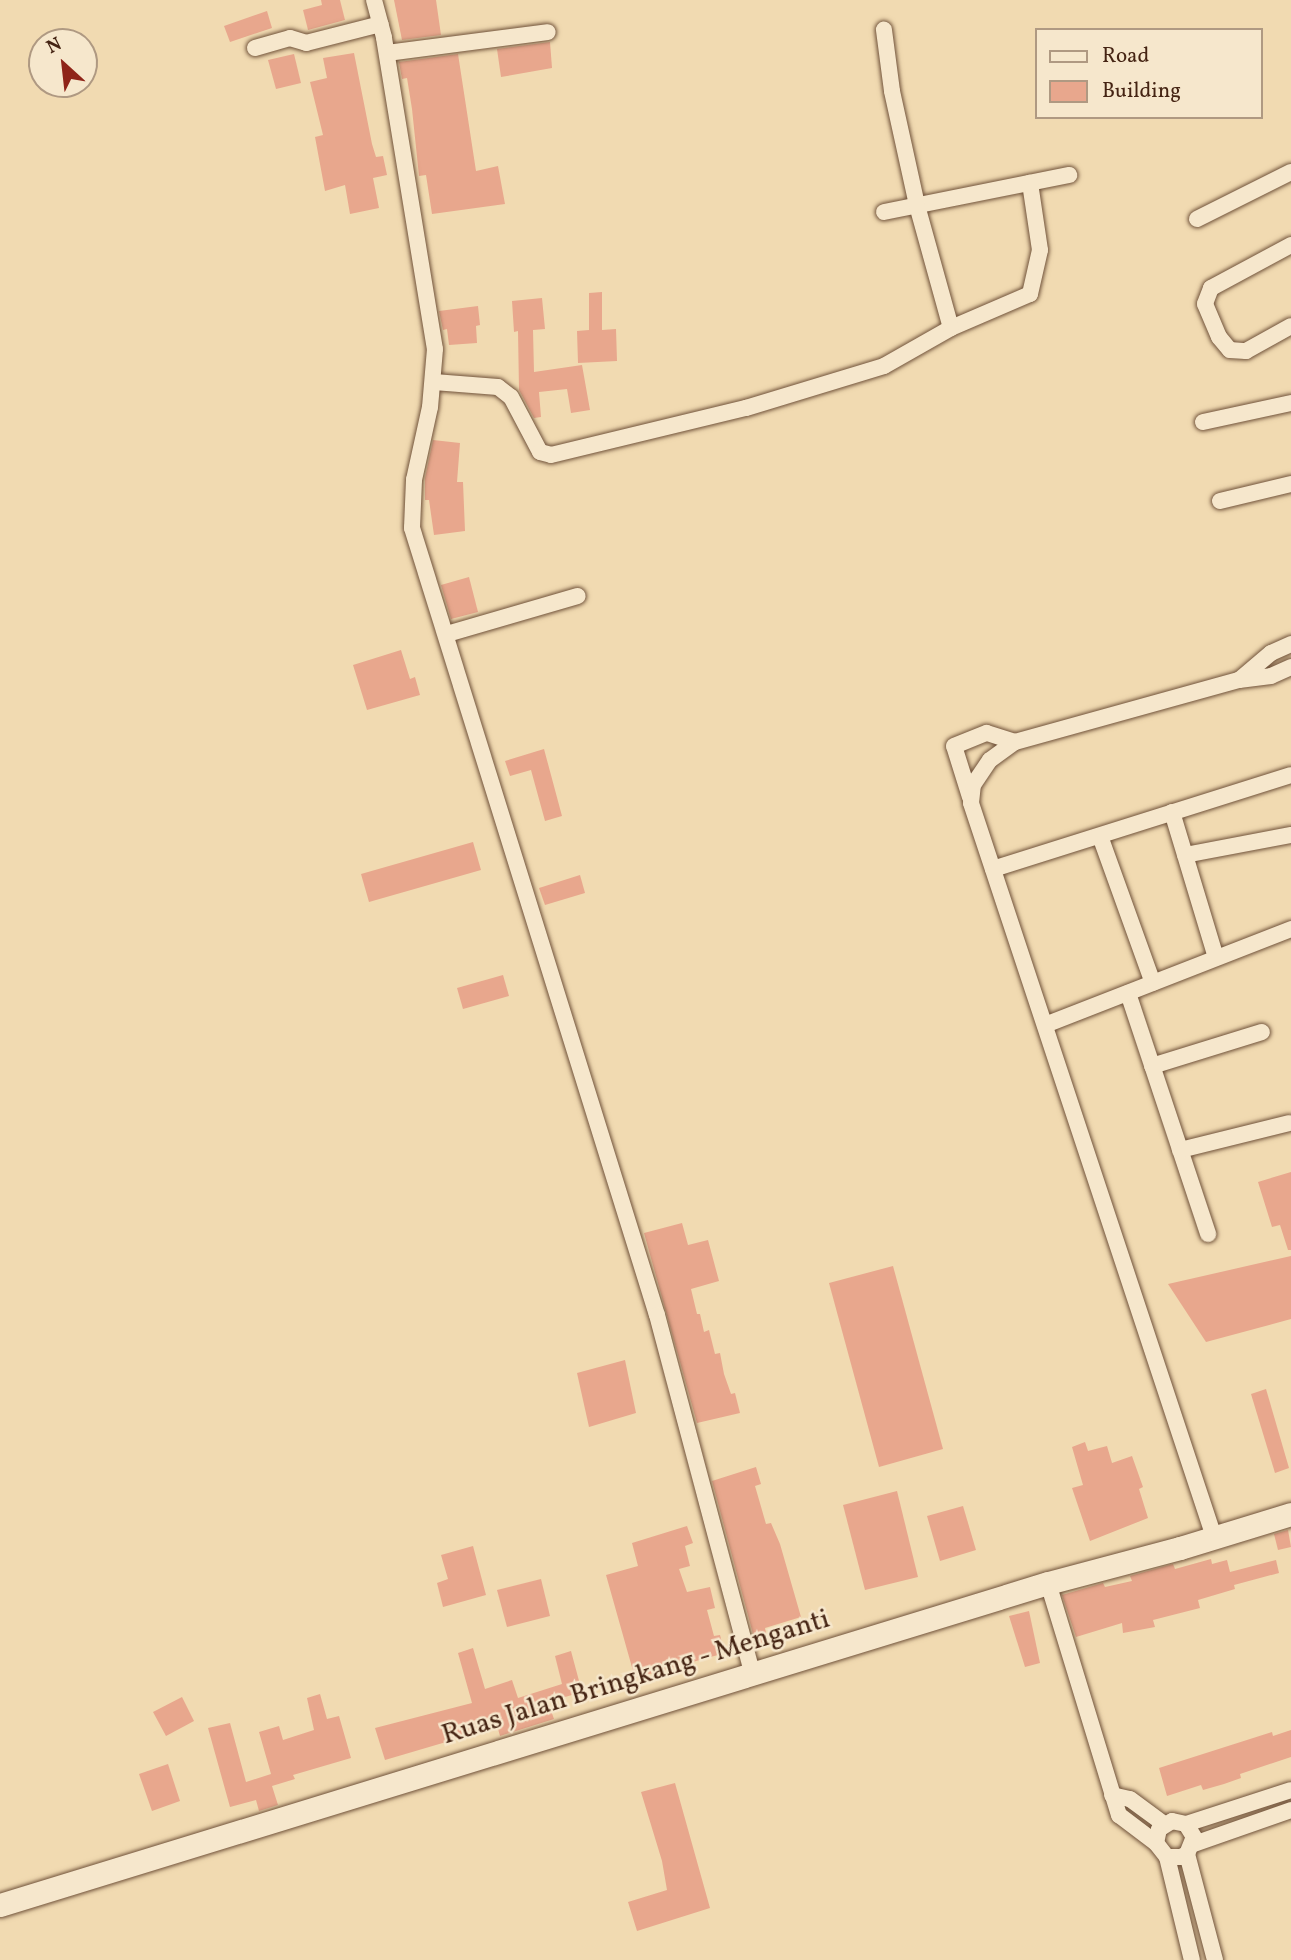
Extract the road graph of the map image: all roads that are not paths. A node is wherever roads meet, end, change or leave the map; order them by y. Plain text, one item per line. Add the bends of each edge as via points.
1 (374, 0) edge
2 (381, 24) junction
3 (884, 30) dead end
4 (548, 32) dead end
5 (255, 48) dead end
6 (387, 53) junction
7 (1291, 172) edge
8 (1069, 175) dead end
9 (1030, 183) junction
10 (917, 205) junction
11 (884, 212) dead end
12 (1196, 219) dead end
13 (1291, 245) edge
14 (1291, 326) edge
15 (951, 328) junction
16 (434, 382) junction
17 (1291, 403) edge
18 (1203, 422) dead end
19 (1291, 484) edge
20 (1220, 501) dead end
21 (578, 596) dead end
22 (447, 634) junction
23 (1291, 644) edge
24 (1291, 667) edge
25 (1239, 680) junction
26 (1015, 742) junction
27 (1291, 775) edge
28 (971, 803) junction
29 (1172, 813) junction
30 (1100, 835) junction
31 (1291, 835) edge
32 (1185, 856) junction
33 (993, 869) junction
34 (1291, 929) edge
35 (1216, 958) junction
36 (1153, 983) junction
37 (1128, 993) junction
38 (1045, 1026) junction
39 (1262, 1032) dead end
40 (1152, 1066) junction
41 (1289, 1123) edge
42 (1180, 1150) junction
43 (1208, 1234) dead end
44 (1291, 1514) edge
45 (1214, 1537) junction
46 (1048, 1583) junction
47 (753, 1675) junction
48 (1291, 1790) edge
49 (1112, 1795) junction
50 (1291, 1810) edge
51 (1164, 1824) junction
52 (1186, 1824) junction
53 (1156, 1843) junction
54 (1190, 1849) junction
55 (1167, 1857) junction
56 (0, 1905) edge
57 (1192, 1960) edge
58 (1214, 1960) edge

1 - 2 street
2 - 5 street via 306,43 290,38
2 - 6 street
3 - 10 street
4 - 6 street
6 - 16 street via 435,349
7 - 12 street
8 - 9 street
9 - 10 street
9 - 15 street via 1040,250 1030,294
10 - 11 street
10 - 15 street
13 - 14 street via 1211,288 1205,304 1230,350 1246,351
15 - 16 street via 884,366 746,408 551,455 540,452 511,397 498,387
16 - 22 street via 414,480 412,528
17 - 18 street
19 - 20 street
21 - 22 street
22 - 47 street via 657,1315
23 - 25 street via 1271,653
24 - 25 street via 1271,676
25 - 26 street
26 - 28 street via 990,760 973,785
26 - 28 street via 987,733 954,746
27 - 29 street
28 - 33 street
29 - 30 street
29 - 32 street
30 - 33 street
30 - 36 street
31 - 32 street
32 - 35 street
33 - 38 street
34 - 35 street
35 - 36 street
36 - 37 street
37 - 38 street
37 - 40 street
38 - 45 street
39 - 40 street
40 - 42 street
41 - 42 street
42 - 43 street
44 - 45 main road, Ruas Jalan Bringkang - Menganti
45 - 46 main road, Ruas Jalan Bringkang - Menganti
46 - 47 main road, Ruas Jalan Bringkang - Menganti
46 - 49 street
47 - 56 main road, Ruas Jalan Bringkang - Menganti
48 - 52 street
49 - 51 street via 1130,1799
49 - 53 street via 1119,1815
50 - 54 street
51 - 52 street
51 - 53 street
52 - 54 street via 1191,1829
53 - 55 street
54 - 55 street via 1181,1857
54 - 58 street
55 - 57 street

